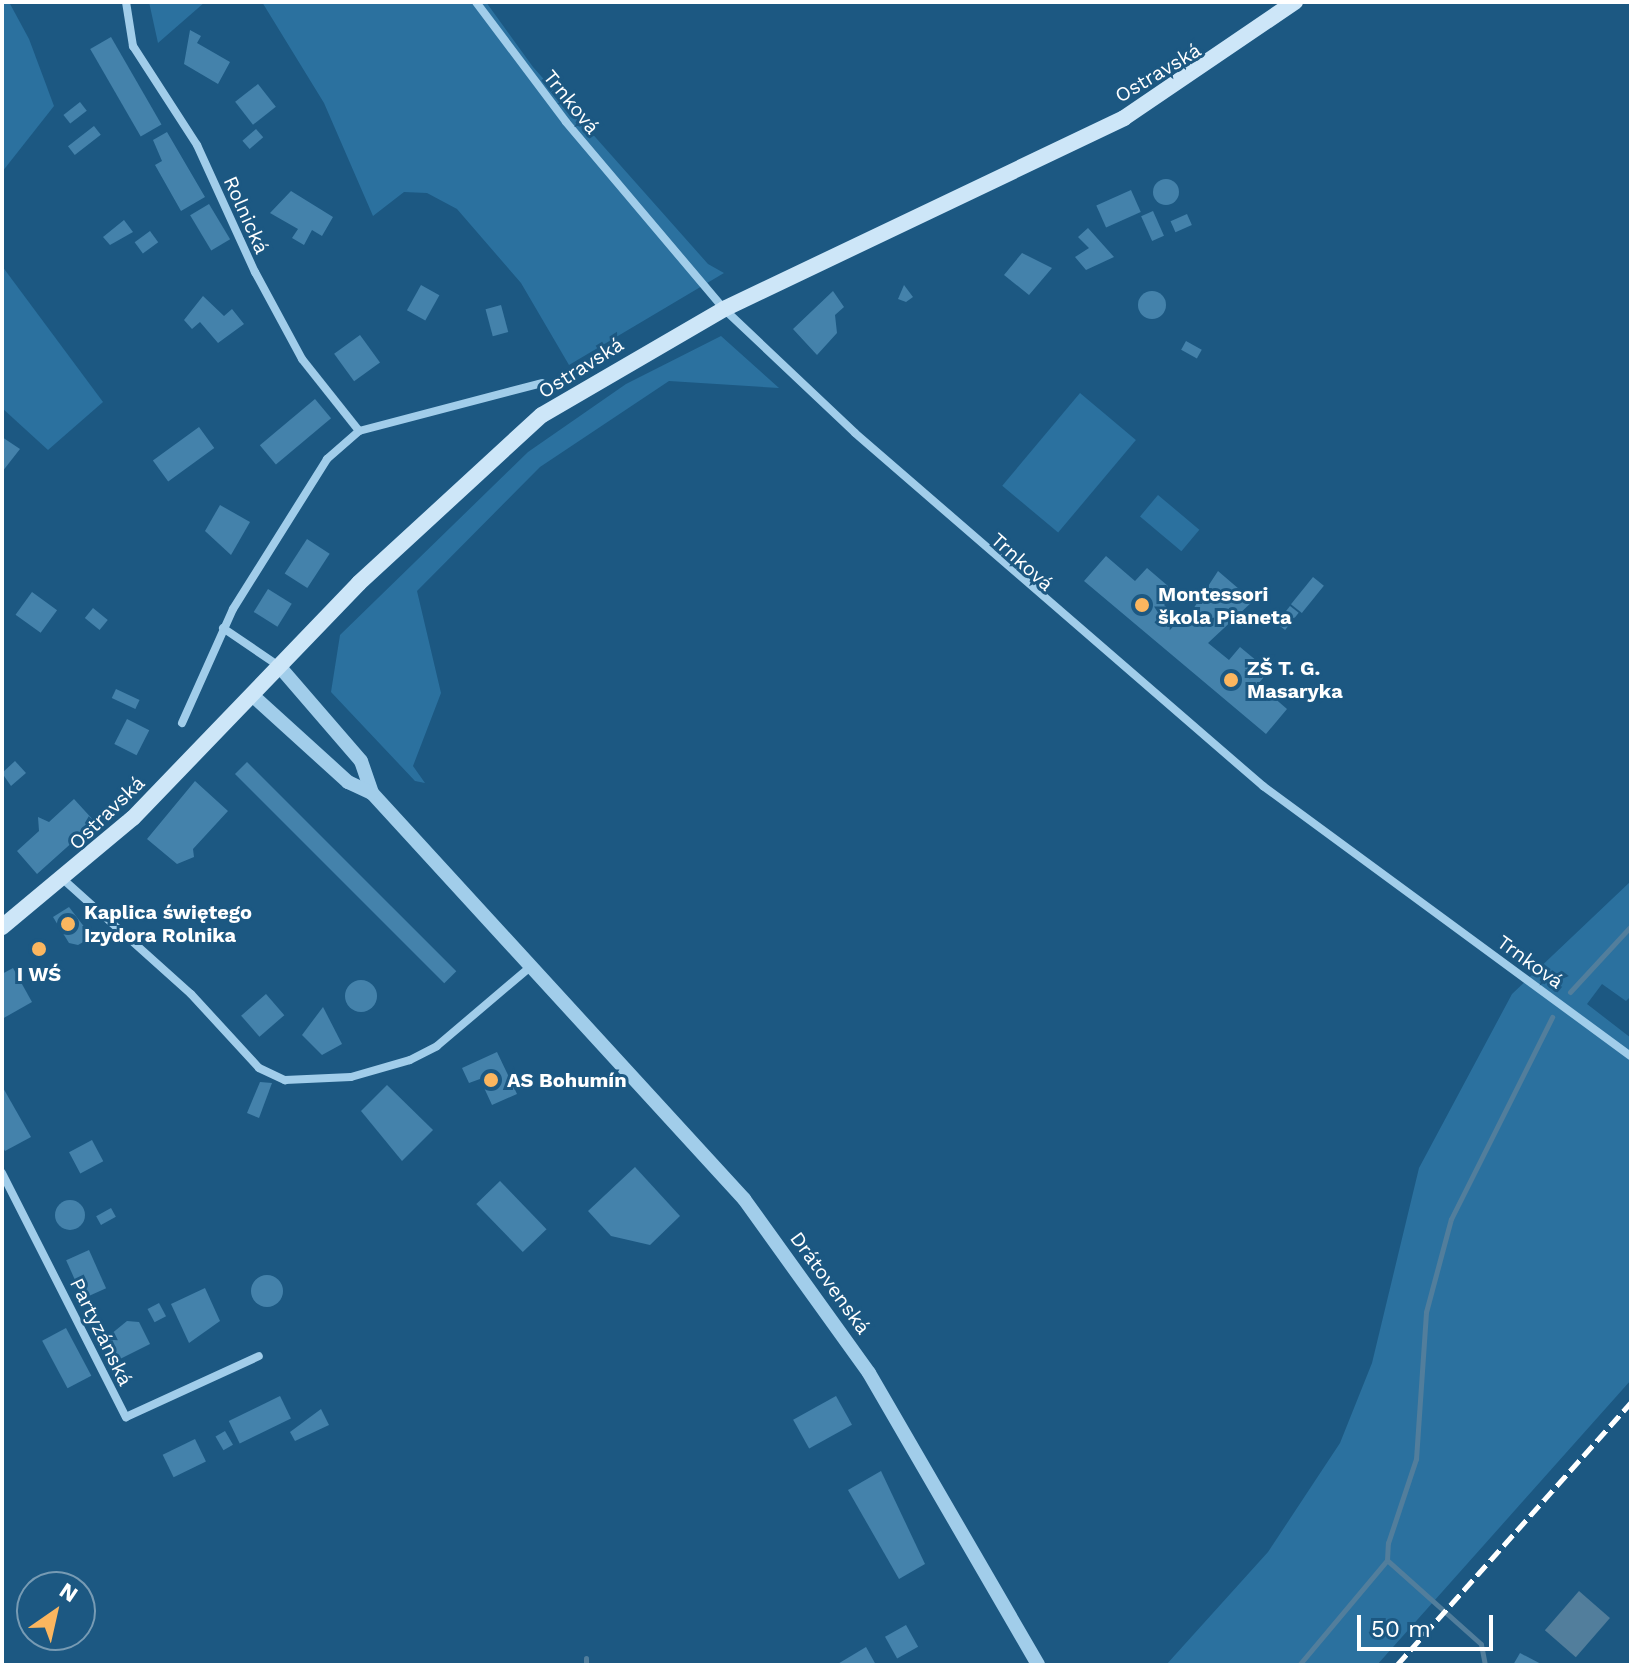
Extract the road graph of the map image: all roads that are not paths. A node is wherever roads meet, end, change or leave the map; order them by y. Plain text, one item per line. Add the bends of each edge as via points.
1 (126, 2) edge
2 (476, 2) edge
3 (1295, 2) edge
4 (724, 309) junction
5 (542, 383) dead end
6 (359, 431) junction
7 (223, 628) junction
8 (279, 666) junction
9 (252, 695) junction
10 (182, 723) dead end
11 (372, 793) junction
12 (65, 881) junction
13 (2, 927) edge
14 (530, 967) junction
15 (1631, 1056) edge
16 (2, 1173) edge
17 (259, 1356) dead end
18 (1038, 1665) edge

1 - 6 street, Rolnická via 133,46 197,145 261,285 302,359
2 - 4 street, Trnková via 566,122
3 - 4 main road, Ostravská via 1124,118
4 - 8 main road, Ostravská via 542,415 451,495
4 - 15 street, Trnková via 1030,591 1179,717
5 - 6 street, Ostravská
6 - 7 street via 302,490
7 - 8 street
7 - 10 street
8 - 9 main road, Ostravská
8 - 11 street, Drátovenská via 361,761
9 - 11 street, Drátovenská via 348,782
9 - 12 main road, Ostravská
11 - 14 street, Drátovenská
12 - 13 main road, Ostravská
12 - 14 street via 191,994 259,1068 285,1080 351,1077 410,1060 437,1046
14 - 18 street, Drátovenská via 744,1199 791,1262 876,1385
16 - 17 street, Partyzánská via 126,1417

